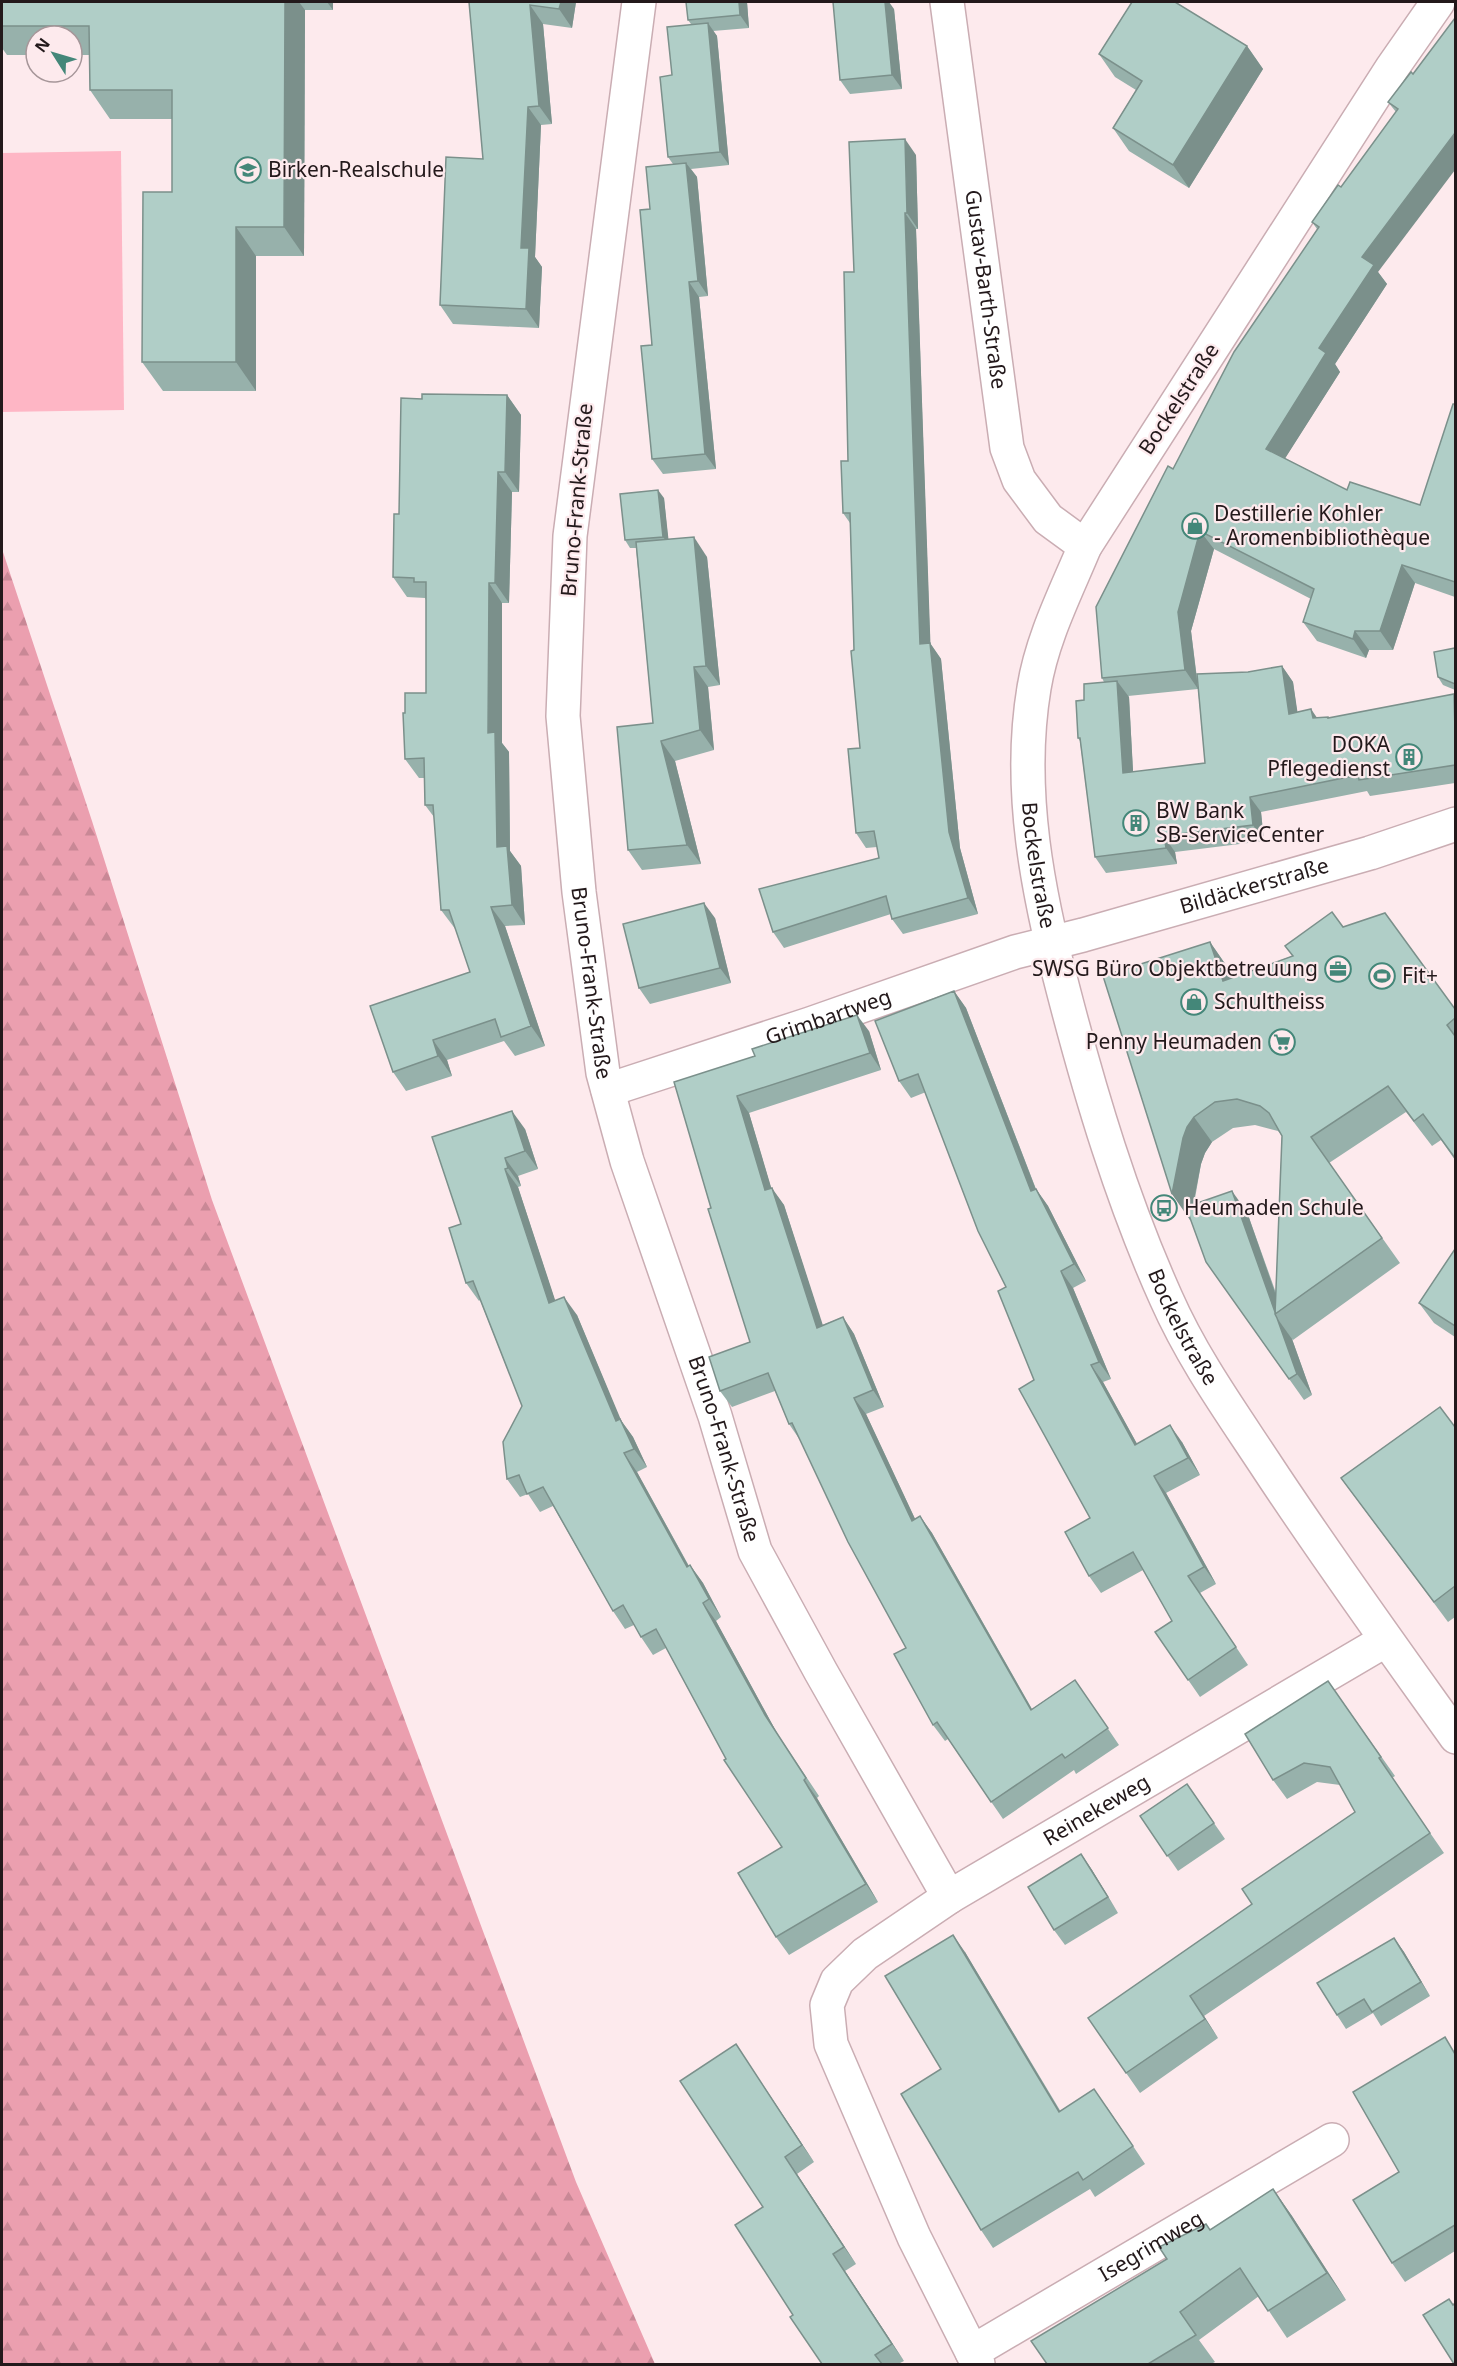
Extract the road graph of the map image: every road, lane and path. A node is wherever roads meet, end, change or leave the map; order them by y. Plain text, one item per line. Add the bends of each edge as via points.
1 (639, 2) edge
2 (947, 2) edge
3 (1438, 2) edge
4 (1085, 546) junction
5 (1455, 824) edge
6 (1051, 942) junction
7 (608, 1090) junction
8 (1386, 1640) junction
9 (1455, 1737) edge
10 (949, 1897) junction
11 (827, 2005) joint
12 (1332, 2140) dead end
13 (975, 2358) edge

1 - 7 street, Bruno-Frank-Straße via 570,536 563,716 579,892
2 - 4 street, Gustav-Barth-Straße via 1007,448 1019,480 1048,519
3 - 4 street, Bockelstraße
4 - 6 street, Bockelstraße via 1051,625 1034,687 1028,752 1030,828
5 - 6 street, Bildäckerstraße via 1370,854
6 - 7 street, Grimbartweg
6 - 8 street, Bockelstraße via 1118,1181 1167,1300 1206,1375 1296,1513
7 - 10 street, Bruno-Frank-Straße via 627,1161 715,1416 755,1551
8 - 9 street, Bockelstraße
8 - 10 street, Reinekeweg
10 - 11 street, Reinekeweg via 865,1954 837,1982
11 - 13 street, Isegrimweg via 831,2044 914,2237
12 - 13 street, Isegrimweg

